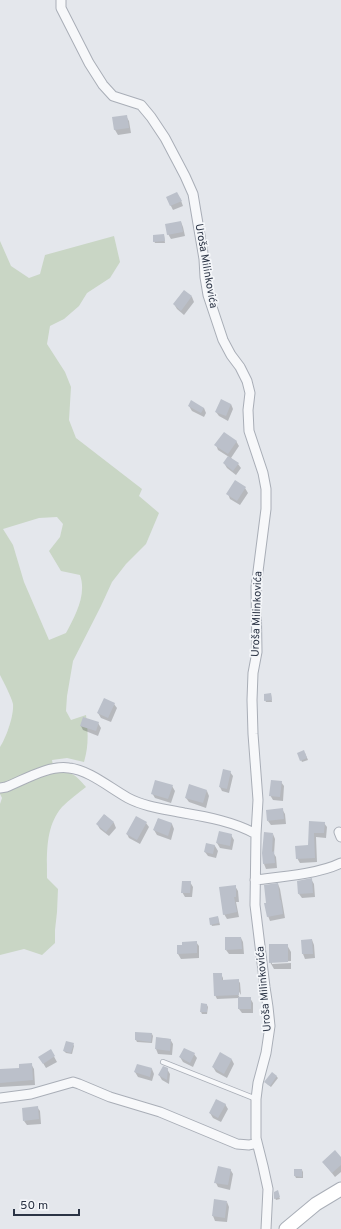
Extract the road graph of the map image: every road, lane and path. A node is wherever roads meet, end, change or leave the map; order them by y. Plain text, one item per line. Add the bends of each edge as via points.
1 (61, 0) edge
2 (0, 788) edge
3 (256, 834) junction
4 (341, 863) edge
5 (255, 880) junction
6 (163, 1062) dead end
7 (0, 1098) edge
8 (256, 1099) junction
9 (257, 1143) junction
10 (341, 1189) edge
11 (266, 1229) edge
12 (286, 1229) edge

1 - 3 street, Uroša Milinkovića via 62,8 88,63 103,86 113,96 141,105 165,138 185,176 196,212 208,295 223,340 247,381 250,393 249,431 266,489 266,509 256,587 257,652 253,734 258,800
2 - 3 street via 46,770 70,768 86,773 129,799 222,821
3 - 5 street, Uroša Milinkovića
4 - 5 street via 296,875
5 - 8 street, Uroša Milinkovića via 255,905 270,1026
6 - 8 lane
7 - 9 street via 31,1094 73,1082 110,1097 160,1112 237,1144
8 - 9 street, Uroša Milinkovića
9 - 11 street, Uroša Milinkovića via 268,1189
10 - 12 street via 316,1204

